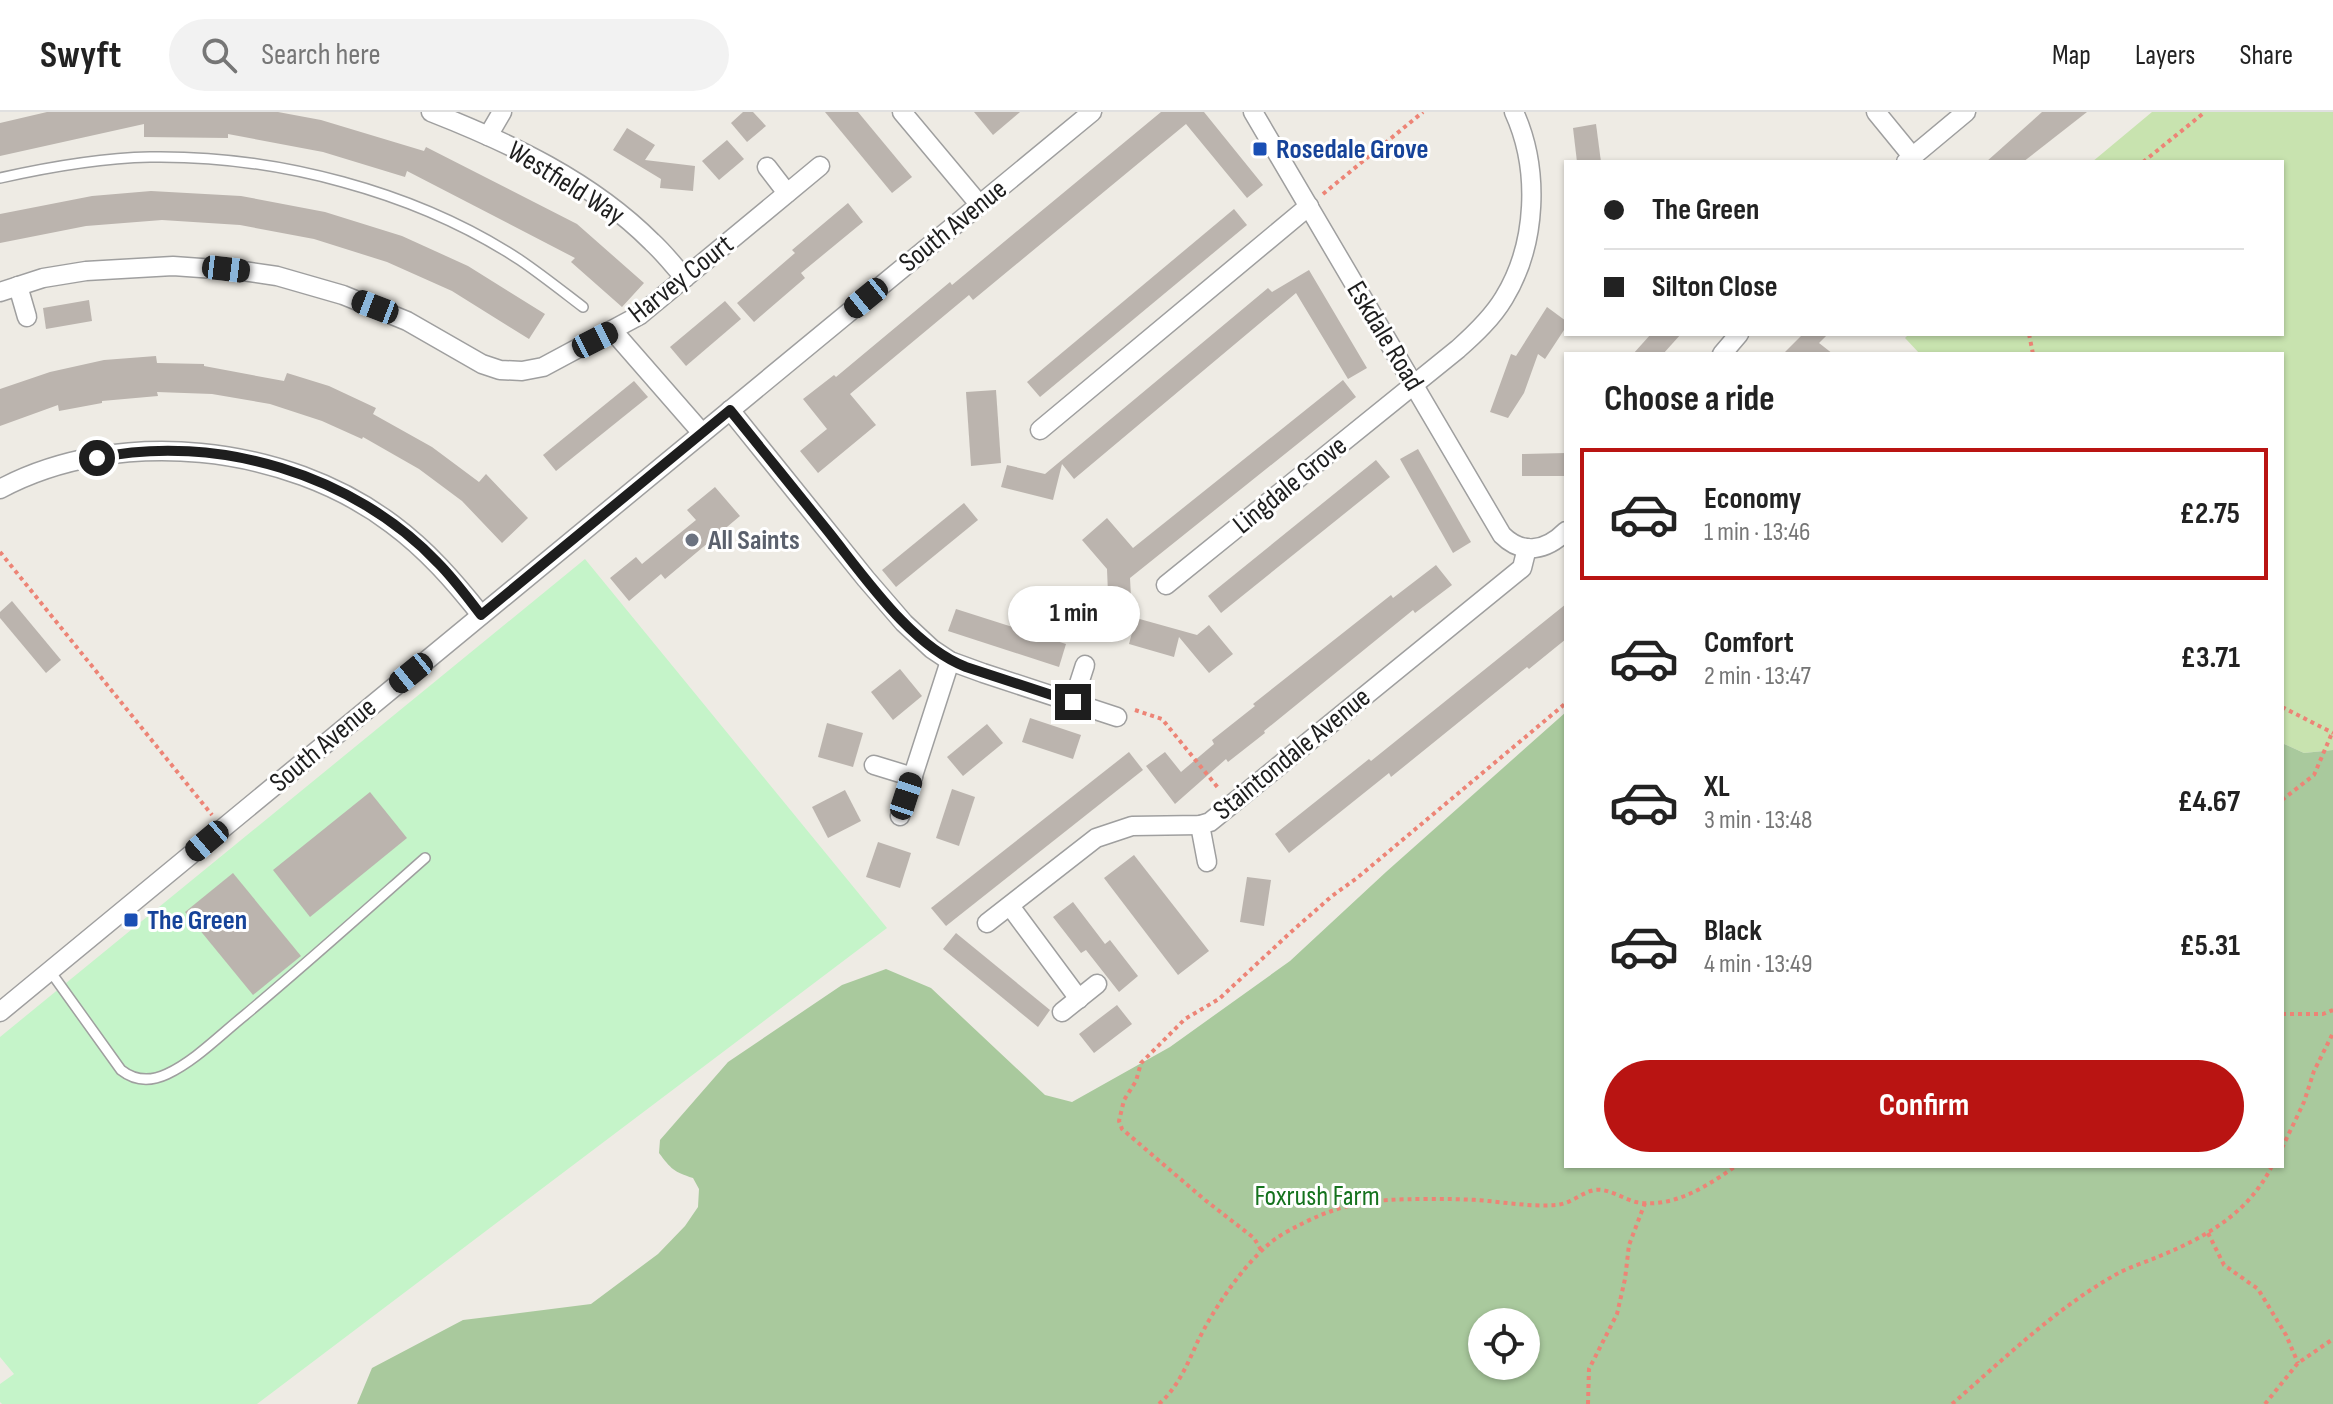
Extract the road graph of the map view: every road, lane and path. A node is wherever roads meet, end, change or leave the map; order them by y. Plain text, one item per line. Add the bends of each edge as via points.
1 (431, 112) edge
2 (502, 112) edge
3 (902, 112) edge
4 (1092, 112) edge
5 (1253, 112) edge
6 (1423, 112) edge
7 (1514, 112) edge
8 (1876, 112) edge
9 (1966, 112) edge
10 (2205, 112) edge
11 (488, 136) junction
12 (1909, 159) edge
13 (2145, 160) edge
14 (820, 166) dead end
15 (767, 167) dead end
16 (0, 178) edge
17 (787, 193) junction
18 (979, 204) junction
19 (1309, 206) junction
20 (685, 278) junction
21 (9, 289) edge
22 (583, 307) dead end
23 (27, 317) dead end
24 (613, 331) junction
25 (1414, 384) junction
26 (730, 410) junction
27 (1040, 430) dead end
28 (702, 433) junction
29 (0, 489) edge
30 (1564, 533) edge
31 (1527, 548) junction
32 (0, 552) edge
33 (1166, 585) dead end
34 (481, 615) junction
35 (950, 661) junction
36 (1085, 665) dead end
37 (1073, 702) junction
38 (1564, 705) edge
39 (2284, 708) edge
40 (1117, 717) joint
41 (2333, 733) edge
42 (874, 765) dead end
43 (913, 777) junction
44 (2284, 798) edge
45 (1232, 804) junction
46 (900, 816) dead end
47 (1200, 825) junction
48 (223, 828) junction
49 (425, 858) dead end
50 (1207, 862) dead end
51 (1010, 906) junction
52 (987, 923) dead end
53 (50, 971) junction
54 (1097, 984) dead end
55 (1079, 999) junction
56 (2333, 1010) edge
57 (0, 1012) edge
58 (1062, 1012) dead end
59 (2284, 1014) edge
60 (2333, 1033) edge
61 (2284, 1144) edge
62 (1733, 1168) edge
63 (2271, 1168) edge
64 (1645, 1203) junction
65 (2208, 1233) junction
66 (1261, 1250) junction
67 (2333, 1339) edge
68 (2298, 1363) junction
69 (1159, 1404) edge
70 (1588, 1404) edge
71 (1952, 1404) edge
72 (2265, 1404) edge

1 - 11 street, Westfield Way
2 - 11 street
3 - 18 street
4 - 18 street, South Avenue
5 - 19 street, Eskdale Road
6 - 19 path
7 - 25 street, Lingdale Grove via 1528,161 1531,198 1518,268 1482,328
8 - 12 street
9 - 12 street
10 - 13 path
11 - 20 street, Westfield Way via 582,187 651,240
14 - 17 street, Harvey Court
15 - 17 street
16 - 22 lane via 147,157 220,159 291,170 426,211 518,258
17 - 20 street, Harvey Court
18 - 26 street, South Avenue
19 - 25 street, Eskdale Road
19 - 27 street
20 - 24 street, Harvey Court
21 - 23 street, Harvey Court
21 - 24 street, Harvey Court via 86,271 158,267 277,276 375,307 500,370 543,367
24 - 28 street
25 - 31 street, Eskdale Road via 1502,535
25 - 33 street, Lingdale Grove
26 - 28 street, South Avenue
26 - 35 street via 904,623
28 - 34 street, South Avenue
29 - 34 street via 44,470 140,451 196,452 263,464 336,490 390,522 438,562
30 - 31 street via 1547,546
31 - 45 street, Staintondale Avenue via 1522,568
32 - 48 path
34 - 48 street, South Avenue
35 - 37 street
35 - 43 street
36 - 37 street
37 - 40 street
38 - 66 path via 1311,914 1219,999 1185,1019 1141,1063 1124,1100 1122,1129 1254,1238
39 - 41 path
40 - 45 path via 1121,706 1162,719
41 - 44 path via 2314,775
42 - 43 street
43 - 46 street
45 - 47 street, Staintondale Avenue
47 - 50 street
47 - 51 street, Staintondale Avenue via 1132,826 1096,838
48 - 53 street, South Avenue
49 - 53 lane via 190,1059 152,1079 141,1080 121,1070
51 - 52 street, Staintondale Avenue
51 - 55 street
53 - 57 street, South Avenue
54 - 55 street
55 - 58 street
56 - 59 path
60 - 61 path
62 - 64 path via 1680,1198
63 - 65 path via 2239,1212
64 - 66 path via 1604,1190 1552,1205 1470,1199 1365,1201 1322,1214
64 - 70 path via 1629,1245 1617,1314 1589,1369
65 - 68 path via 2224,1265 2258,1289
65 - 71 path via 2117,1274 2059,1312
66 - 69 path via 1220,1304 1179,1382
67 - 68 path
68 - 72 path

